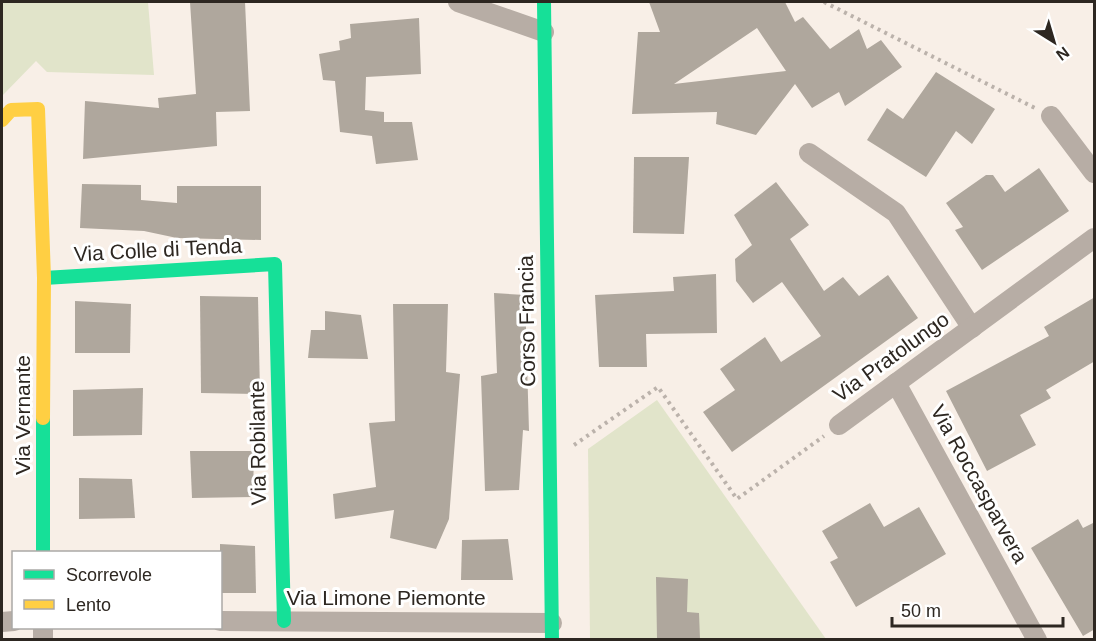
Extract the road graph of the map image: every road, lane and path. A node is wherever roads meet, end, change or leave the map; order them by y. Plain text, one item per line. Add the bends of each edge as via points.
1 (458, 2) edge
2 (544, 2) edge
3 (824, 2) edge
4 (544, 32) junction
5 (1051, 116) joint
6 (2, 120) edge
7 (809, 153) dead end
8 (1095, 173) edge
9 (1095, 238) edge
10 (275, 264) joint
11 (44, 278) junction
12 (972, 328) junction
13 (896, 383) junction
14 (839, 424) joint
15 (573, 445) dead end
16 (43, 551) edge
17 (222, 621) edge
18 (284, 621) junction
19 (552, 631) edge
20 (1037, 639) edge

1 - 4 street
2 - 4 street, Corso Francia
3 - 5 path
4 - 19 street, Corso Francia
5 - 8 street
6 - 11 street, Via Vernante via 11,111 38,109
7 - 12 street, Via Pratolungo via 896,213
9 - 12 street, Via Pratolungo
10 - 11 street, Via Colle di Tenda
10 - 18 street, Via Robilante
11 - 16 street, Via Vernante
12 - 13 street, Via Pratolungo
13 - 14 street, Via Pratolungo
13 - 20 street, Via Roccasparvera
14 - 15 path via 737,499 658,387
17 - 18 street, Via Limone Piemonte
18 - 19 street, Via Limone Piemonte

